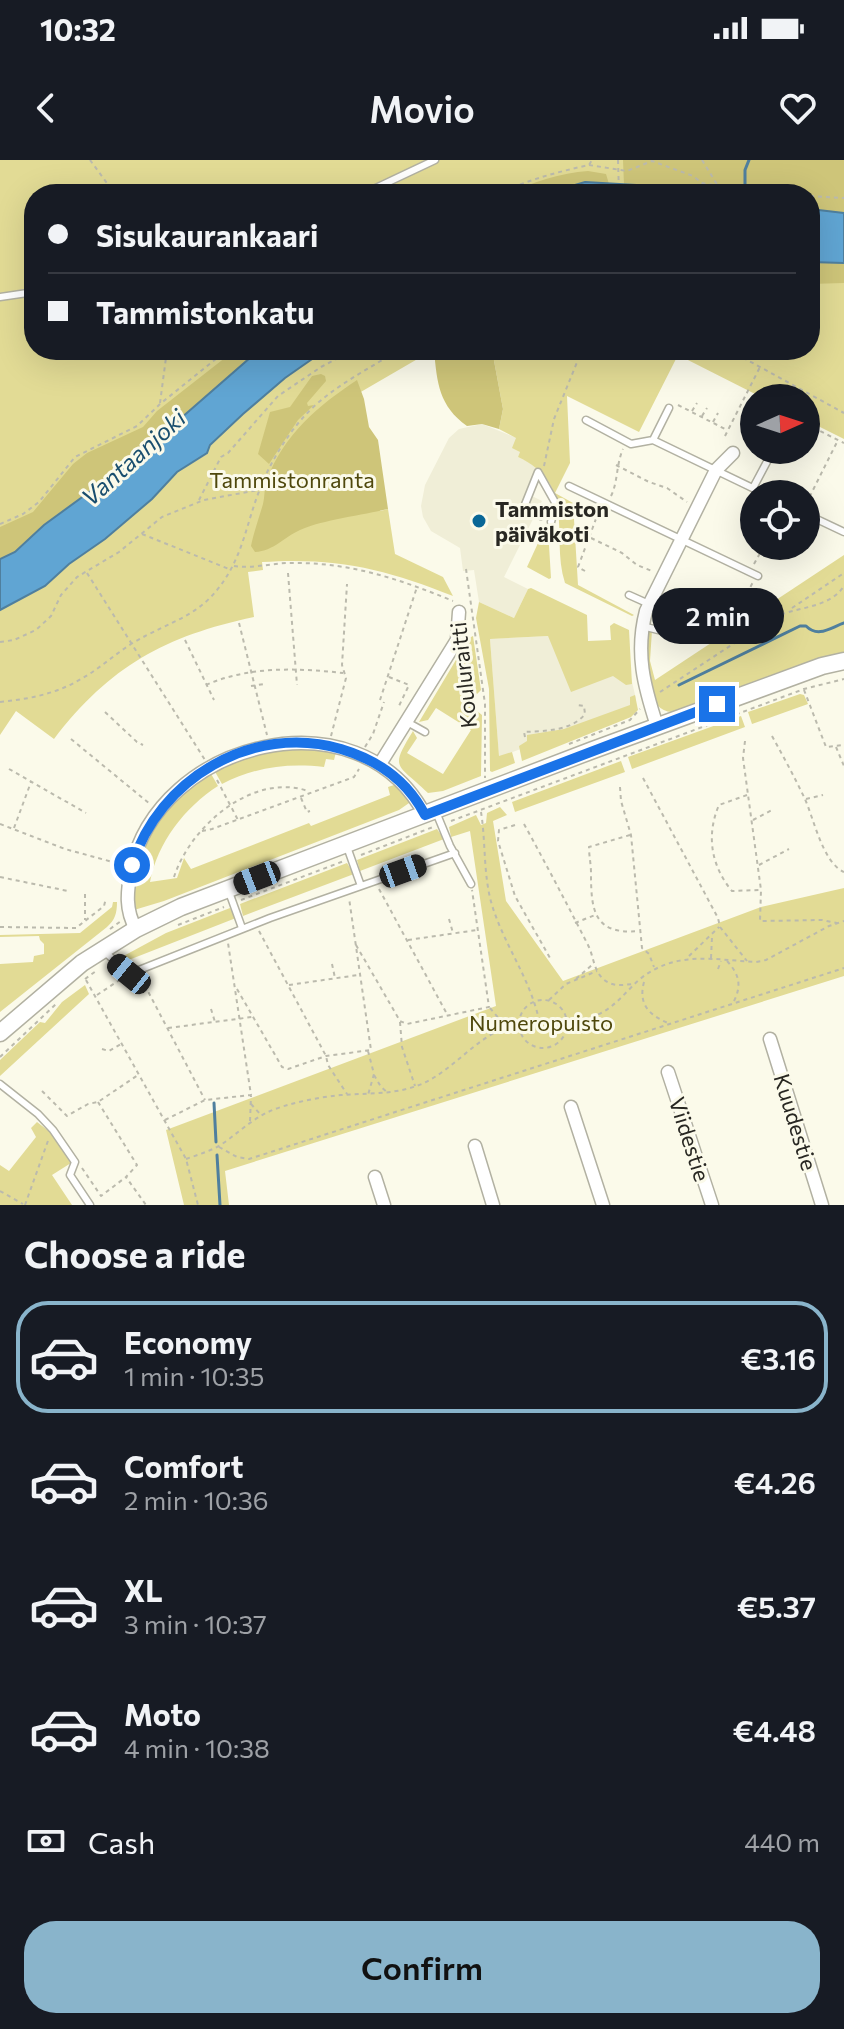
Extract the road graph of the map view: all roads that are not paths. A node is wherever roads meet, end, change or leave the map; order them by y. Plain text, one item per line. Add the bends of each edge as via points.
1 (435, 160) edge
2 (384, 184) edge
3 (24, 293) edge
4 (0, 297) edge
5 (669, 408) dead end
6 (586, 420) dead end
7 (653, 440) junction
8 (733, 453) dead end
9 (716, 470) junction
10 (740, 482) edge
11 (569, 486) dead end
12 (541, 516) dead end
13 (820, 520) edge
14 (551, 522) dead end
15 (843, 529) edge
16 (682, 539) junction
17 (755, 575) road end
18 (629, 595) dead end
19 (649, 604) junction
20 (459, 612) road end
21 (642, 626) junction
22 (663, 631) road end
23 (844, 661) edge
24 (407, 722) junction
25 (657, 726) junction
26 (425, 732) dead end
27 (380, 764) junction
28 (434, 817) junction
29 (349, 851) junction
30 (455, 853) junction
31 (471, 884) road end
32 (361, 886) junction
33 (230, 896) junction
34 (242, 928) junction
35 (136, 929) junction
36 (107, 955) junction
37 (0, 1033) edge
38 (770, 1039) dead end
39 (668, 1072) dead end
40 (0, 1084) edge
41 (571, 1107) dead end
42 (475, 1146) dead end
43 (375, 1177) dead end
44 (90, 1205) edge
45 (384, 1205) edge
46 (493, 1205) edge
47 (603, 1205) edge
48 (712, 1205) edge
49 (822, 1205) edge

1 - 2 lane
3 - 4 lane
5 - 7 lane
6 - 7 lane via 631,444
7 - 9 lane
8 - 9 street
9 - 10 lane
9 - 16 street
11 - 16 lane
12 - 14 lane via 524,507 538,472 556,504
13 - 15 lane
16 - 17 lane
16 - 19 street
18 - 19 lane
19 - 21 street
20 - 24 street via 457,640
21 - 22 lane
21 - 25 street via 640,660
23 - 25 street
24 - 26 lane
24 - 27 street
25 - 28 street
27 - 28 street
27 - 35 street via 323,745 284,744 252,748 209,767 172,796 142,838 127,899
28 - 29 street
28 - 30 lane
29 - 32 lane
29 - 33 street
30 - 31 lane
30 - 32 lane
32 - 34 lane
33 - 34 lane
33 - 35 street
34 - 36 lane via 133,972
35 - 36 street
36 - 37 street via 82,963
38 - 49 street, Kuudestie
39 - 48 street, Viidestie
40 - 44 lane via 53,1130 75,1162 70,1175
41 - 47 street
42 - 46 street
43 - 45 street

